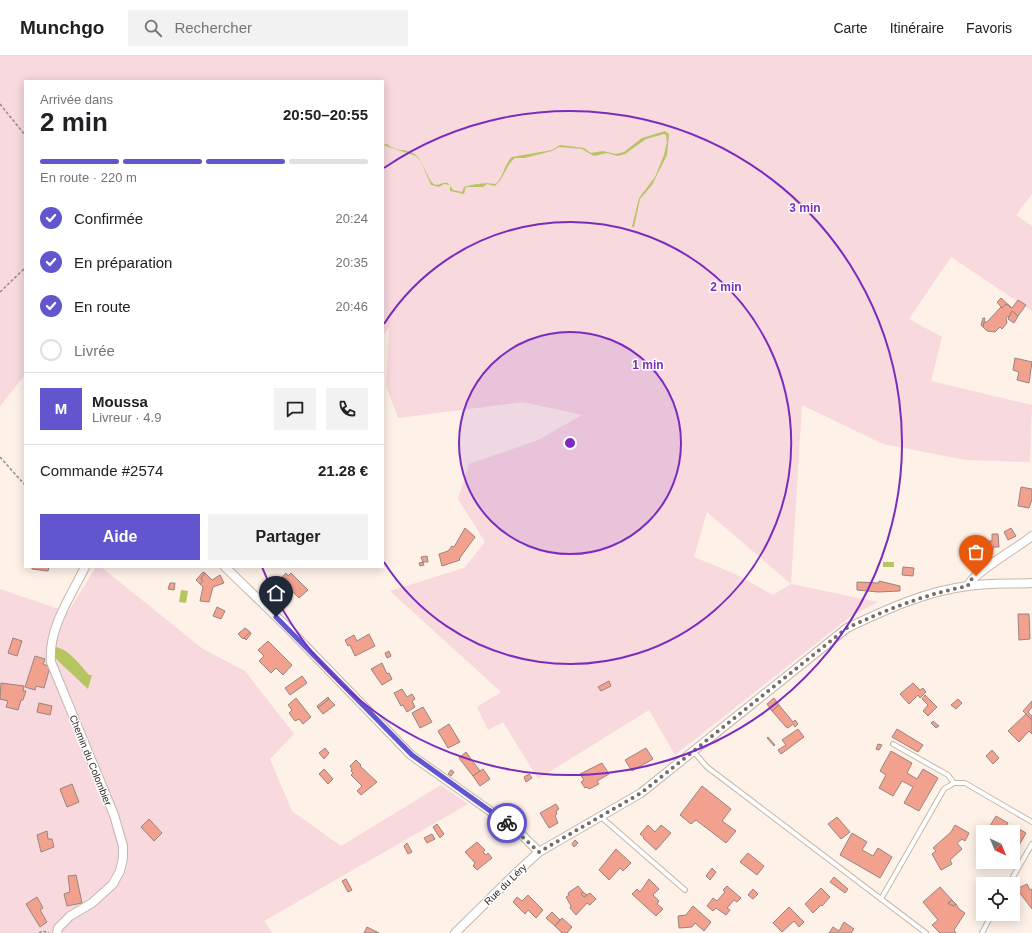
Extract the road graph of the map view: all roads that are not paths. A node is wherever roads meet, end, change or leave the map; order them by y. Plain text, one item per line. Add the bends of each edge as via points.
1 (1032, 536) edge
2 (85, 568) edge
3 (226, 568) edge
4 (1032, 583) edge
5 (968, 586) junction
6 (893, 744) dead end
7 (693, 751) junction
8 (954, 783) junction
9 (601, 817) junction
10 (1032, 822) edge
11 (1032, 844) edge
12 (539, 852) junction
13 (1013, 877) edge
14 (685, 890) dead end
15 (881, 899) junction
16 (988, 921) edge
17 (57, 933) edge
18 (455, 933) edge
19 (926, 933) edge
20 (982, 933) edge

1 - 5 street via 983,570 969,581
2 - 17 street, Chemin du Colombier via 53,632 49,648 51,662 114,815 123,846 123,858 113,884 92,904 66,919
3 - 12 street via 412,755 517,830
4 - 5 street, Rue du Léry
5 - 7 street, Rue du Léry via 945,590 886,610 847,628
6 - 8 lane via 948,775
7 - 9 street, Rue du Léry via 641,793
7 - 15 lane via 707,767
8 - 10 lane via 965,783
8 - 15 lane via 944,789
9 - 12 street, Rue du Léry
9 - 14 lane
11 - 13 lane
12 - 18 street, Rue du Léry
15 - 19 lane
16 - 20 lane

